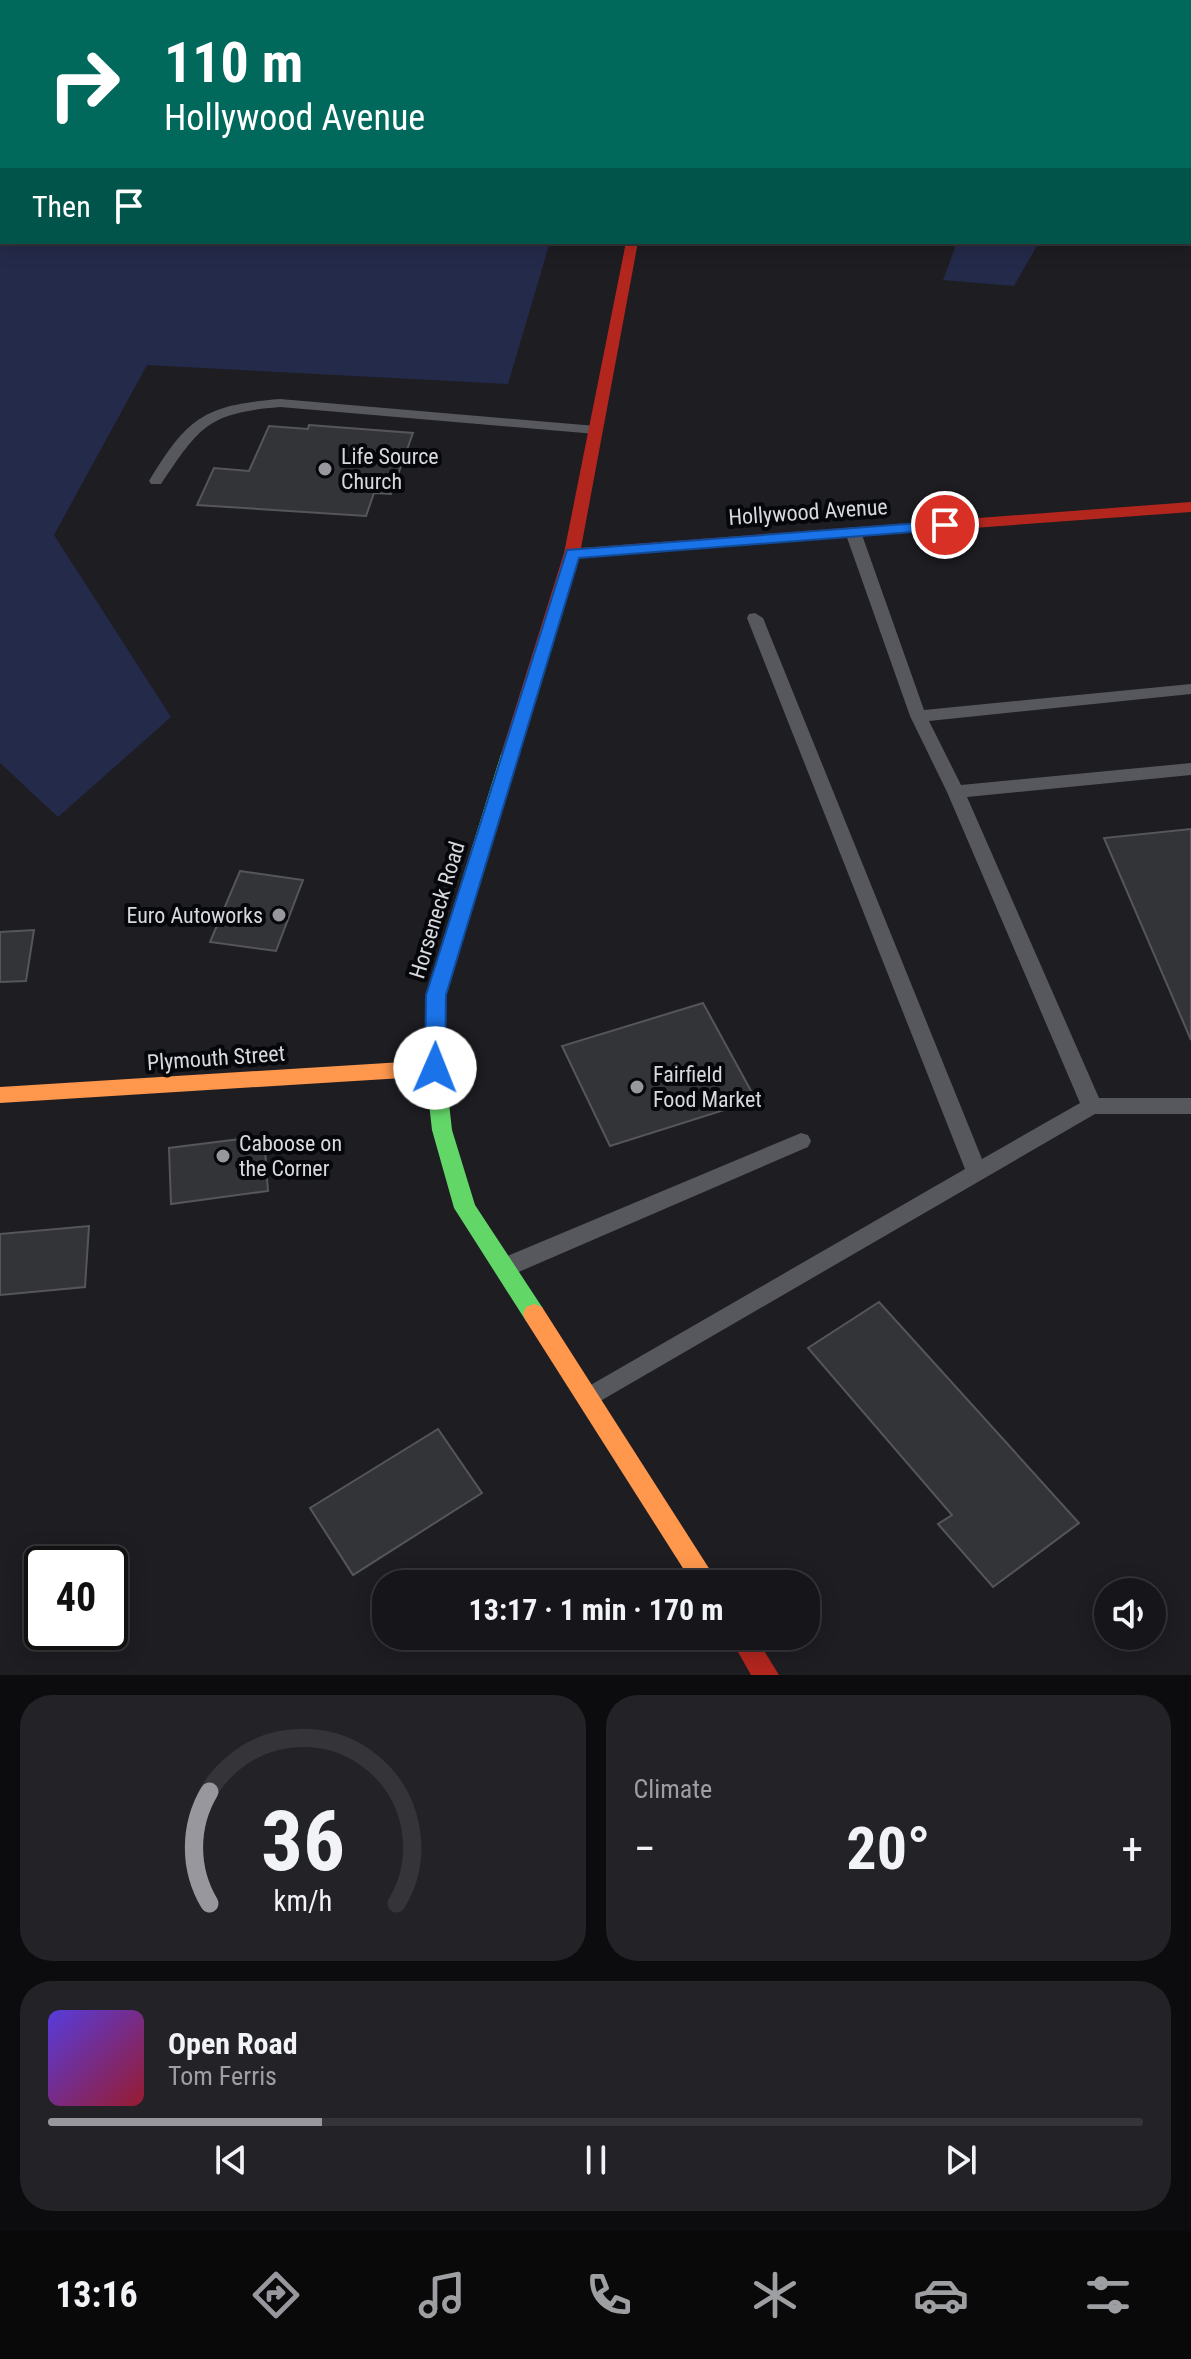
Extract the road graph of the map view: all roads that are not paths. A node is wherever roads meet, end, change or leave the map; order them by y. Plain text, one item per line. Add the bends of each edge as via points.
1 (632, 244) edge
2 (596, 430) junction
3 (156, 481) dead end
4 (1191, 507) edge
5 (853, 532) junction
6 (572, 553) junction
7 (755, 618) dead end
8 (1191, 689) edge
9 (918, 716) junction
10 (1191, 769) edge
11 (956, 792) junction
12 (435, 1068) junction
13 (0, 1095) edge
14 (1092, 1106) junction
15 (1191, 1106) edge
16 (801, 1141) dead end
17 (977, 1172) junction
18 (504, 1268) junction
19 (587, 1398) junction
20 (698, 1570) edge
21 (750, 1650) edge
22 (766, 1675) edge

1 - 2 street, Horseneck Road
2 - 3 lane via 280,403 246,405 206,417 183,436
2 - 6 street, Horseneck Road
4 - 5 street, Hollywood Avenue
5 - 6 street, Hollywood Avenue
5 - 9 lane
6 - 12 street, Horseneck Road via 436,995
7 - 17 lane
8 - 9 lane
9 - 11 lane
10 - 11 lane
11 - 14 lane
12 - 13 street, Plymouth Street
12 - 18 street, Horseneck Road via 442,1130 465,1208
14 - 15 lane
14 - 17 lane
16 - 18 lane
17 - 19 lane
18 - 19 street, Horseneck Road
19 - 20 street, Horseneck Road
21 - 22 street

